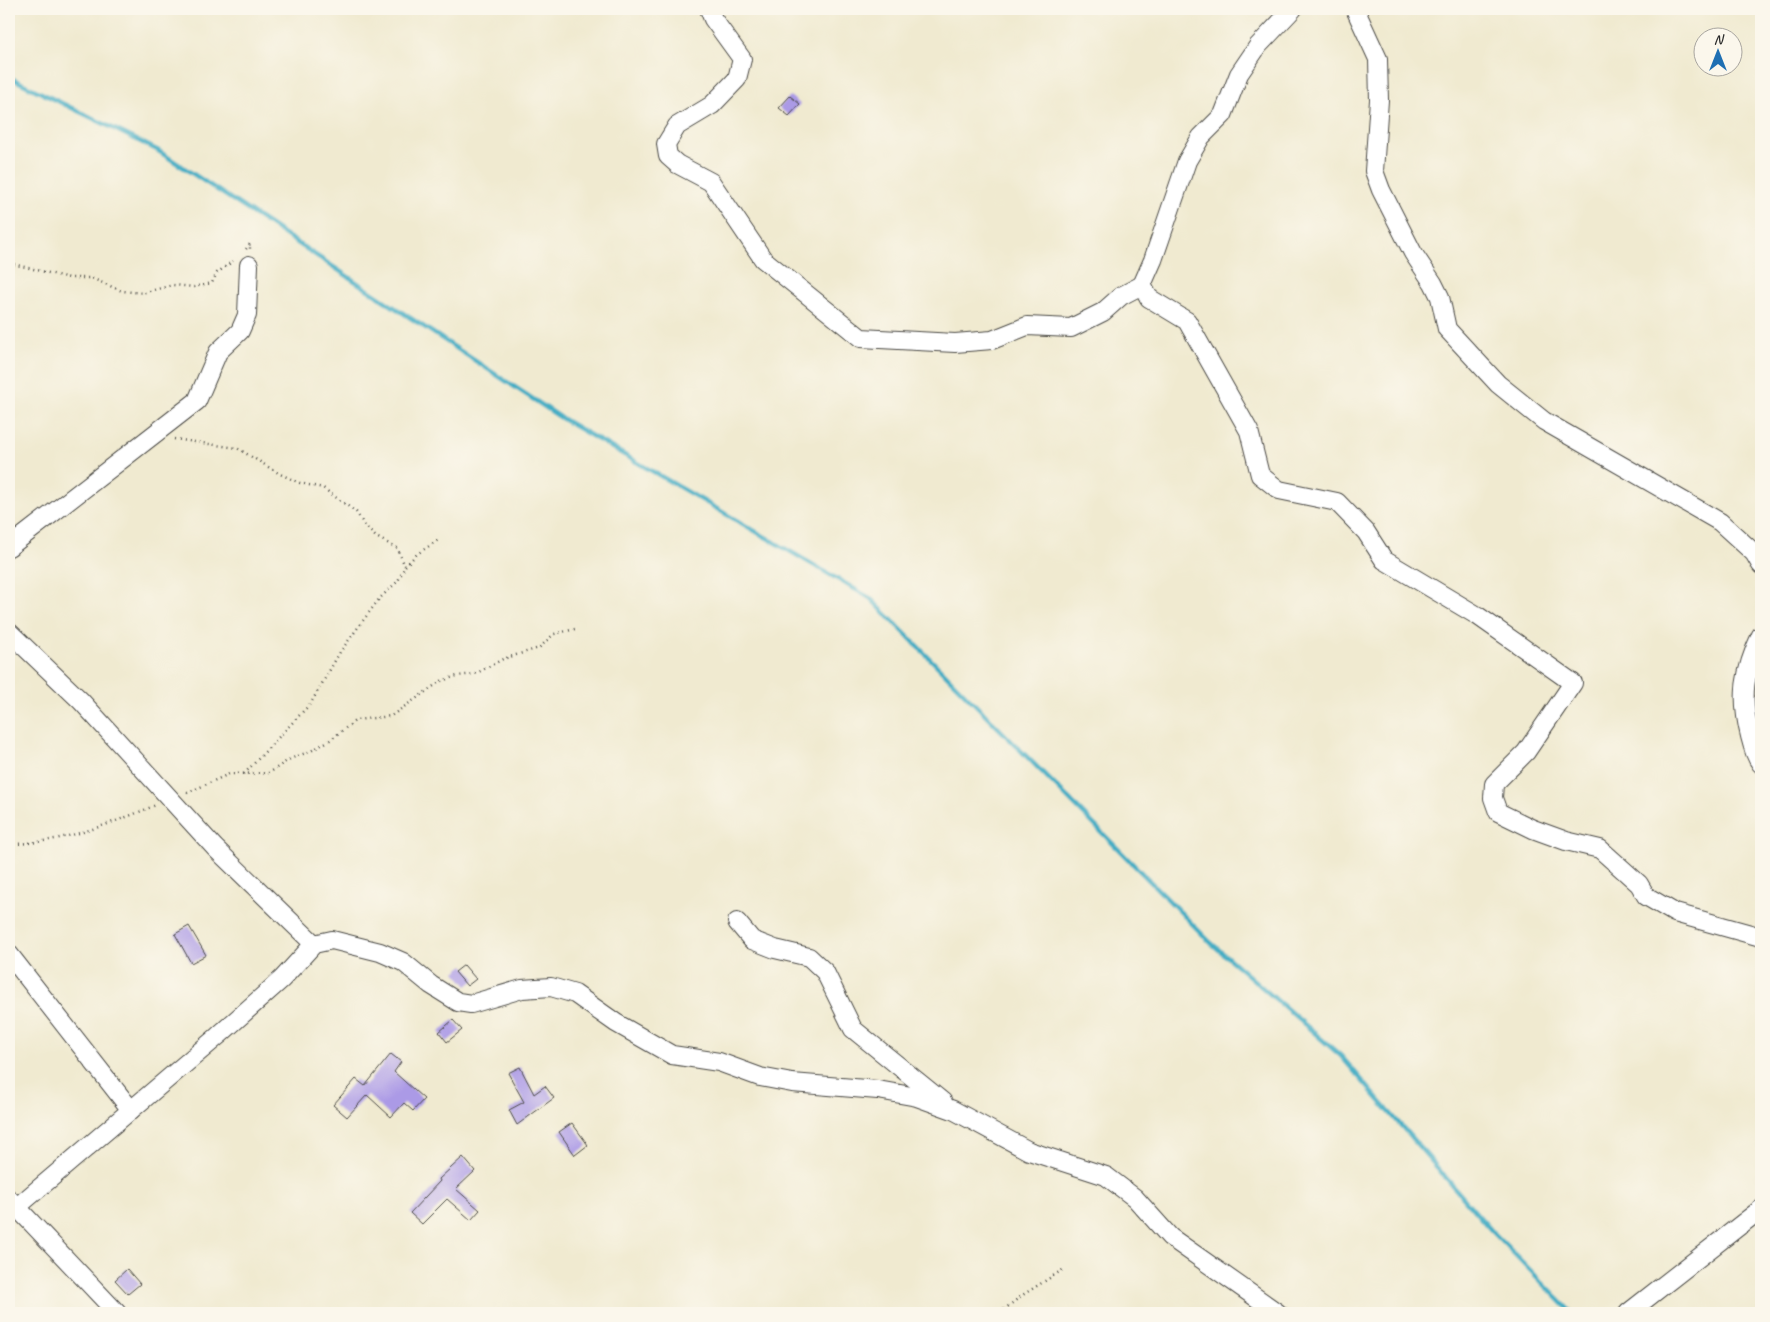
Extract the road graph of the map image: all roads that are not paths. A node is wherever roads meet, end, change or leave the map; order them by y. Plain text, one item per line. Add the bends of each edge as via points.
1 (709, 9) edge
2 (1293, 9) edge
3 (1356, 9) edge
4 (241, 260) road end
5 (1142, 285) junction
6 (9, 548) edge
7 (1761, 565) edge
8 (9, 632) edge
9 (1761, 635) edge
10 (1761, 764) edge
11 (737, 922) dead end
12 (1761, 937) edge
13 (314, 944) junction
14 (9, 954) edge
15 (131, 1110) junction
16 (953, 1110) junction
17 (13, 1203) edge
18 (1761, 1208) edge
19 (117, 1313) edge
20 (1278, 1313) edge
21 (1628, 1313) edge

1 - 5 street via 742,59 737,79 712,105 677,126 666,144 668,156 711,182 763,258 861,338 955,343 992,340 1027,326 1071,328 1104,312 1121,296
2 - 5 street via 1258,46 1238,74 1223,115 1201,137 1186,160
3 - 7 street via 1378,59 1374,171 1413,253 1434,283 1447,329 1498,384 1544,421 1720,522 1754,553
4 - 6 street via 246,315 240,331 218,352 197,402
5 - 12 street via 1149,298 1187,321 1249,431 1260,475 1279,490 1337,502 1366,532 1384,560 1478,616 1573,682 1526,752 1494,784 1493,798 1498,812 1541,832 1600,849 1639,884 1646,896 1675,914
8 - 13 street via 81,702 215,848
9 - 10 street via 1750,659 1743,700 1755,756
11 - 16 street via 752,940 809,957 825,972 853,1029
13 - 15 street via 275,985
13 - 16 street via 332,940 380,952 403,962 458,1002 471,1004 522,988 551,987 575,994 616,1023 672,1055 720,1062 760,1077 792,1083 878,1090 917,1097
14 - 15 street
15 - 17 street
16 - 20 street via 1029,1151 1106,1176 1135,1198 1170,1237
17 - 19 street
18 - 21 street

